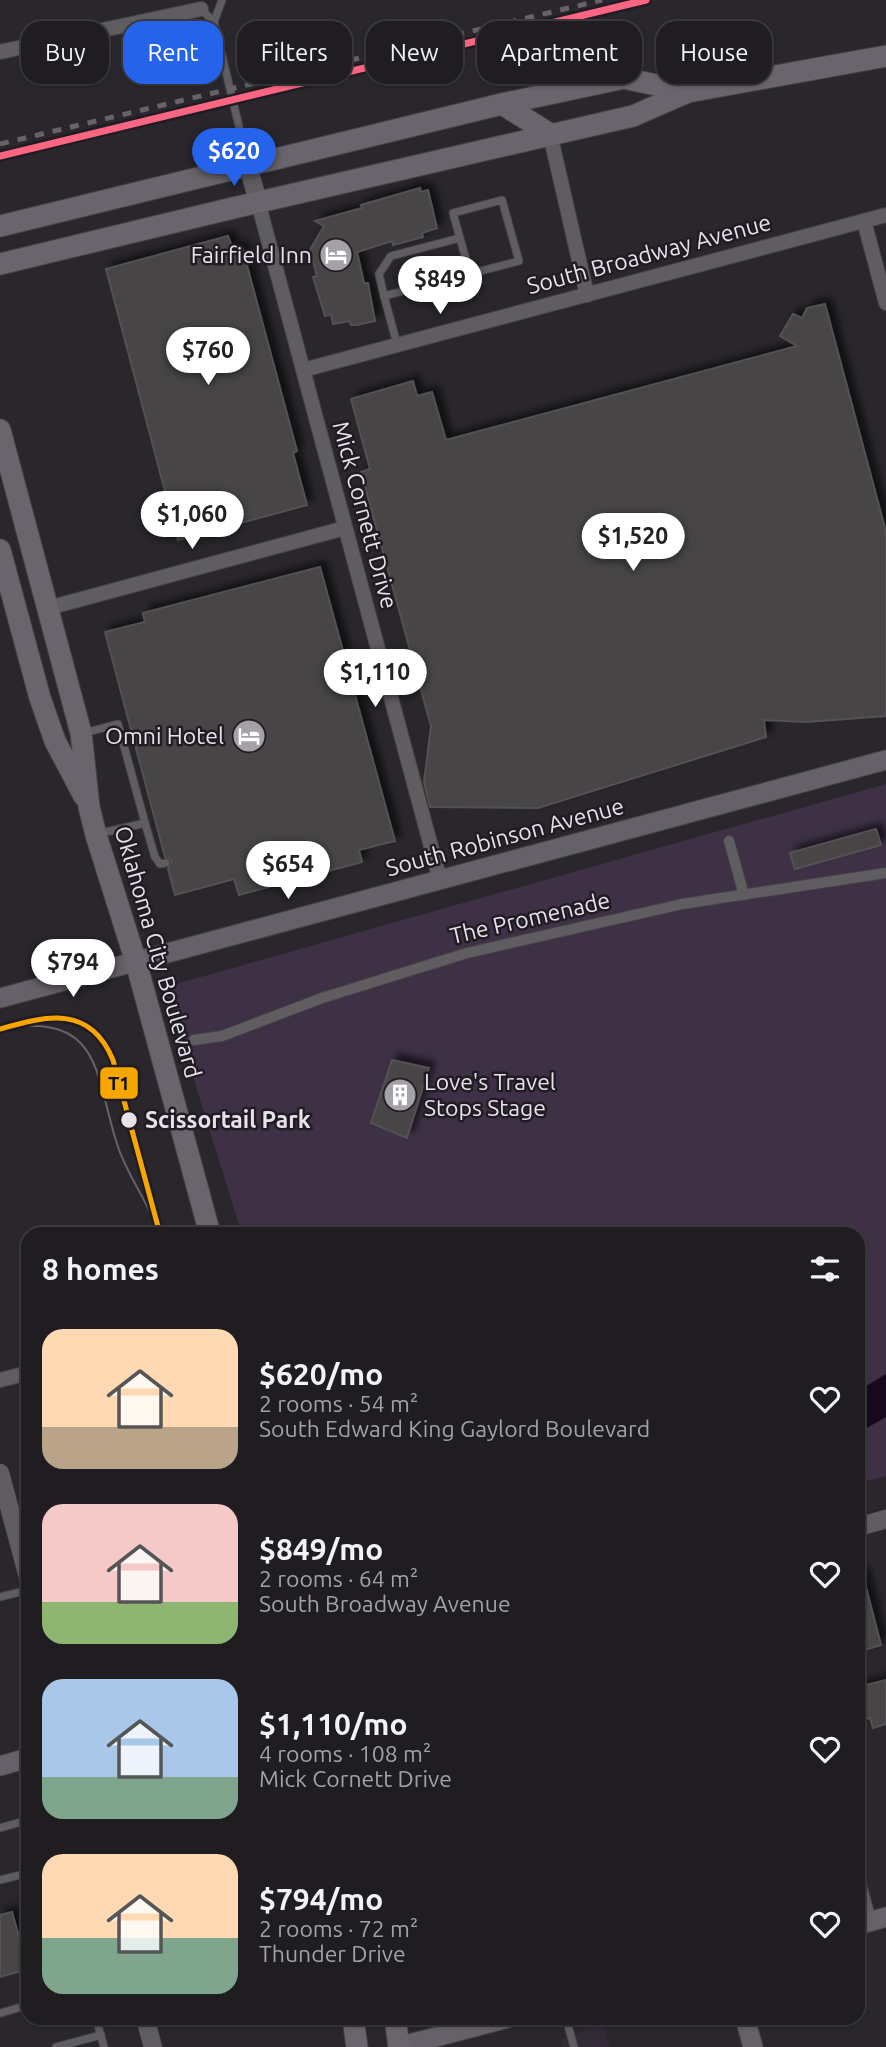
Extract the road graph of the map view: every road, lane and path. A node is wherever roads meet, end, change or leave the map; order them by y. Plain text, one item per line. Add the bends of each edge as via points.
1 (222, 0) edge
2 (201, 9) joint
3 (213, 21) edge
4 (214, 21) edge
5 (0, 52) edge
6 (886, 56) edge
7 (223, 60) edge
8 (688, 92) junction
9 (502, 104) junction
10 (550, 134) junction
11 (248, 165) junction
12 (258, 202) junction
13 (886, 215) edge
14 (864, 221) junction
15 (0, 226) edge
16 (460, 238) junction
17 (0, 264) edge
18 (470, 274) junction
19 (587, 295) junction
20 (384, 296) junction
21 (886, 303) edge
22 (397, 345) junction
23 (303, 370) junction
24 (0, 430) edge
25 (345, 528) junction
26 (0, 550) edge
27 (48, 608) junction
28 (81, 733) junction
29 (886, 760) edge
30 (89, 807) junction
31 (145, 823) junction
32 (96, 835) junction
33 (729, 841) dead end
34 (166, 863) dead end
35 (886, 873) edge
36 (440, 880) junction
37 (744, 895) junction
38 (136, 962) junction
39 (0, 998) edge
40 (194, 1040) dead end
41 (208, 1227) edge
42 (21, 1375) edge
43 (0, 1380) edge
44 (0, 1473) edge
45 (886, 1519) edge
46 (865, 1525) edge
47 (21, 1551) edge
48 (21, 1592) edge
49 (0, 1597) edge
50 (21, 1760) edge
51 (0, 1766) edge
52 (21, 1822) edge
53 (0, 1828) edge
54 (21, 1875) edge
55 (0, 1880) edge
56 (865, 1894) edge
57 (872, 1921) edge
58 (21, 2007) edge
59 (1, 2013) edge
60 (98, 2025) edge
61 (147, 2025) edge
62 (354, 2025) edge
63 (396, 2025) edge
64 (490, 2025) edge
65 (568, 2025) edge
66 (748, 2025) edge
67 (100, 2035) junction
68 (448, 2041) edge
69 (56, 2047) edge
70 (104, 2047) edge
71 (153, 2047) edge
72 (358, 2047) edge
73 (398, 2047) edge
74 (574, 2047) edge
75 (753, 2047) edge

1 - 4 lane
2 - 3 lane
2 - 5 street
6 - 8 main road
7 - 11 lane
8 - 9 main road via 624,78
8 - 10 main road via 633,116
9 - 10 main road
9 - 11 main road
10 - 12 main road
10 - 19 street
11 - 12 street
11 - 15 main road
12 - 17 main road
12 - 23 street, Mick Cornett Drive
13 - 14 street, South Broadway Avenue
14 - 19 street, South Broadway Avenue
14 - 21 street
16 - 18 lane
16 - 18 lane via 453,213 502,201 519,261
16 - 20 lane via 391,256 379,274
18 - 20 lane
19 - 22 street, South Broadway Avenue
20 - 22 lane
22 - 23 street, South Broadway Avenue
23 - 25 street, Mick Cornett Drive
24 - 27 main road, Oklahoma City Boulevard
25 - 27 street
25 - 36 street, Mick Cornett Drive
26 - 30 main road, Oklahoma City Boulevard via 40,698 55,741
27 - 28 main road, Oklahoma City Boulevard
28 - 30 main road, Oklahoma City Boulevard
28 - 31 lane via 118,724
29 - 36 main road, South Robinson Avenue
30 - 32 main road, Oklahoma City Boulevard
31 - 32 lane
31 - 34 lane via 155,857 160,864
32 - 38 main road, Oklahoma City Boulevard
33 - 37 street
35 - 37 street, The Promenade
36 - 38 main road, South Robinson Avenue
37 - 40 street, The Promenade via 682,904 467,953 322,998 222,1036
38 - 39 main road, South Robinson Avenue
38 - 41 main road, Oklahoma City Boulevard
42 - 43 street
44 - 47 street
45 - 46 street
48 - 49 lane
50 - 51 main road
52 - 53 lane
54 - 55 lane
56 - 57 lane
58 - 59 lane
60 - 67 lane
61 - 71 street
62 - 72 main road
63 - 73 main road
64 - 68 main road
65 - 74 lane
66 - 75 main road
67 - 69 lane
67 - 70 lane
68 - 73 main road

